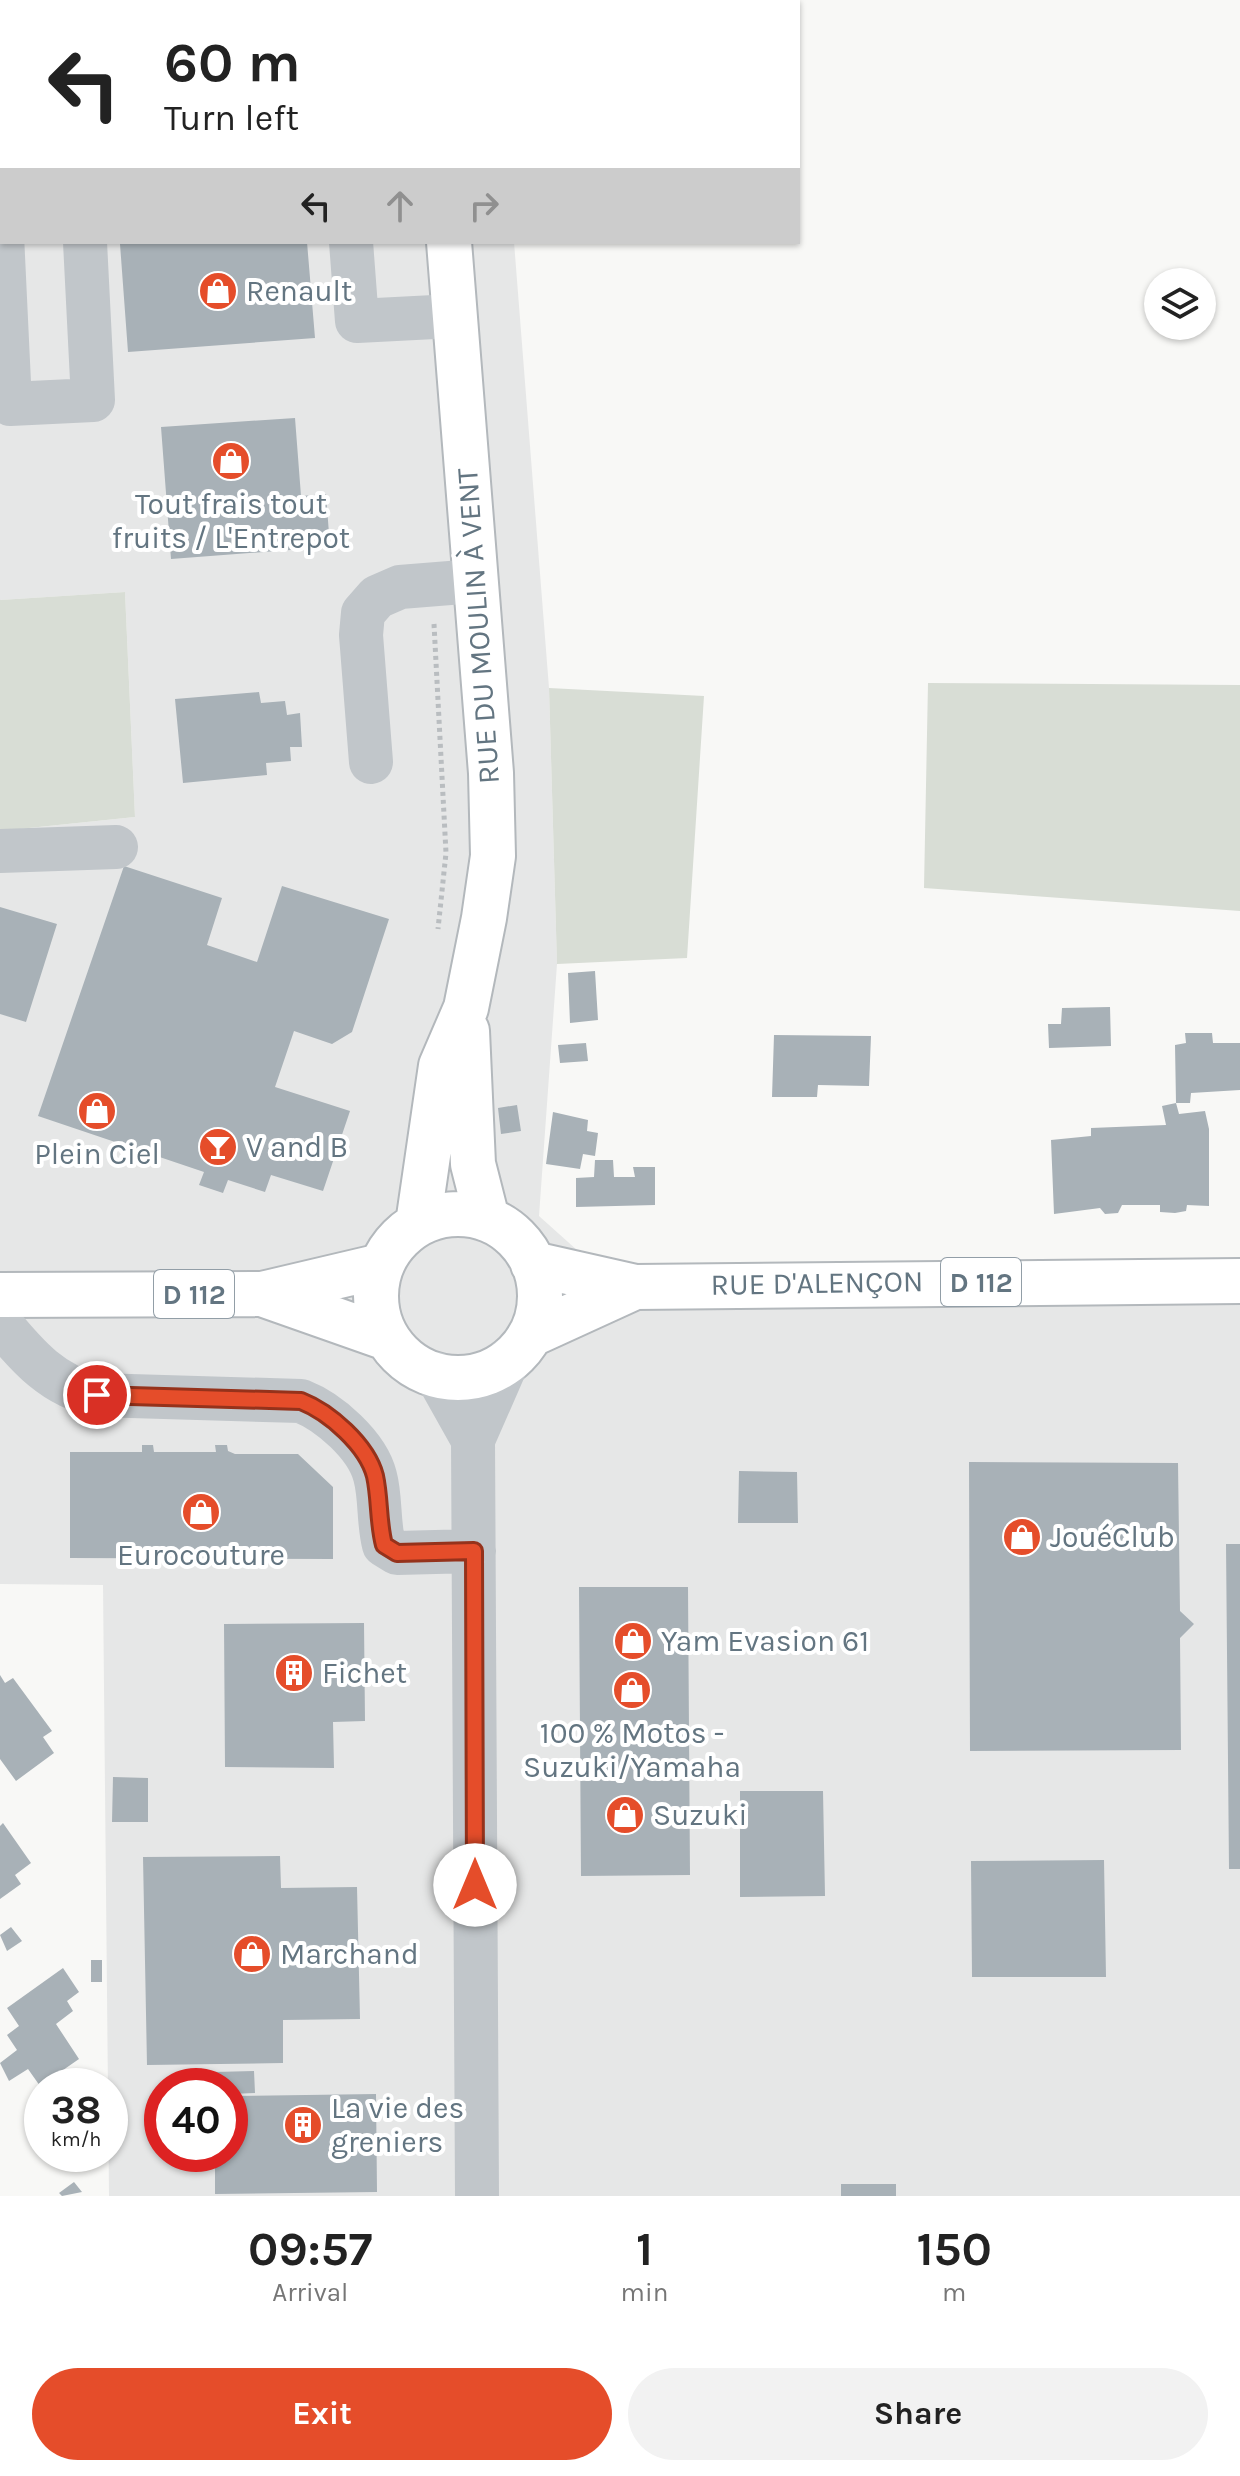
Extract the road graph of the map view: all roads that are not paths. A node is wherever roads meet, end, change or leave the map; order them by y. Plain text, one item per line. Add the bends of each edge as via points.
1 (2, 244) edge
2 (85, 244) edge
3 (351, 244) edge
4 (449, 244) edge
5 (454, 316) junction
6 (475, 581) junction
7 (371, 762) dead end
8 (116, 847) dead end
9 (0, 851) edge
10 (466, 1008) junction
11 (487, 1219) junction
12 (418, 1224) junction
13 (533, 1264) junction
14 (381, 1266) junction
15 (1240, 1281) edge
16 (635, 1287) junction
17 (262, 1294) junction
18 (2, 1330) edge
19 (387, 1338) junction
20 (519, 1347) junction
21 (436, 1374) junction
22 (473, 1440) junction
23 (474, 1551) junction
24 (477, 2196) edge

1 - 2 street via 10,404 93,400
3 - 5 street via 357,321
4 - 5 main road, RUE DU MOULIN À VENT
5 - 6 main road, RUE DU MOULIN À VENT
6 - 7 street via 388,592 363,613
6 - 10 main road, RUE DU MOULIN À VENT via 493,856
8 - 9 street
10 - 11 main road, RUE DU MOULIN À VENT via 473,1164
10 - 12 main road, RUE DU MOULIN À VENT via 441,1066
11 - 12 main road via 463,1214
11 - 13 main road via 522,1245
12 - 14 main road via 396,1242
13 - 16 main road, RUE D'ALENÇON / D 112
13 - 20 main road via 541,1289
14 - 17 main road, D 112
14 - 19 main road via 375,1290
15 - 16 main road, RUE D'ALENÇON / D 112
16 - 20 main road, RUE D'ALENÇON / D 112
17 - 18 main road, D 112
17 - 19 main road, D 112
18 - 23 street via 35,1364 75,1391 301,1401 318,1407 367,1458 375,1476 384,1545 397,1553
19 - 21 main road via 402,1357
20 - 21 main road via 494,1370 469,1377
20 - 22 street
21 - 22 street
22 - 23 street
23 - 24 street

